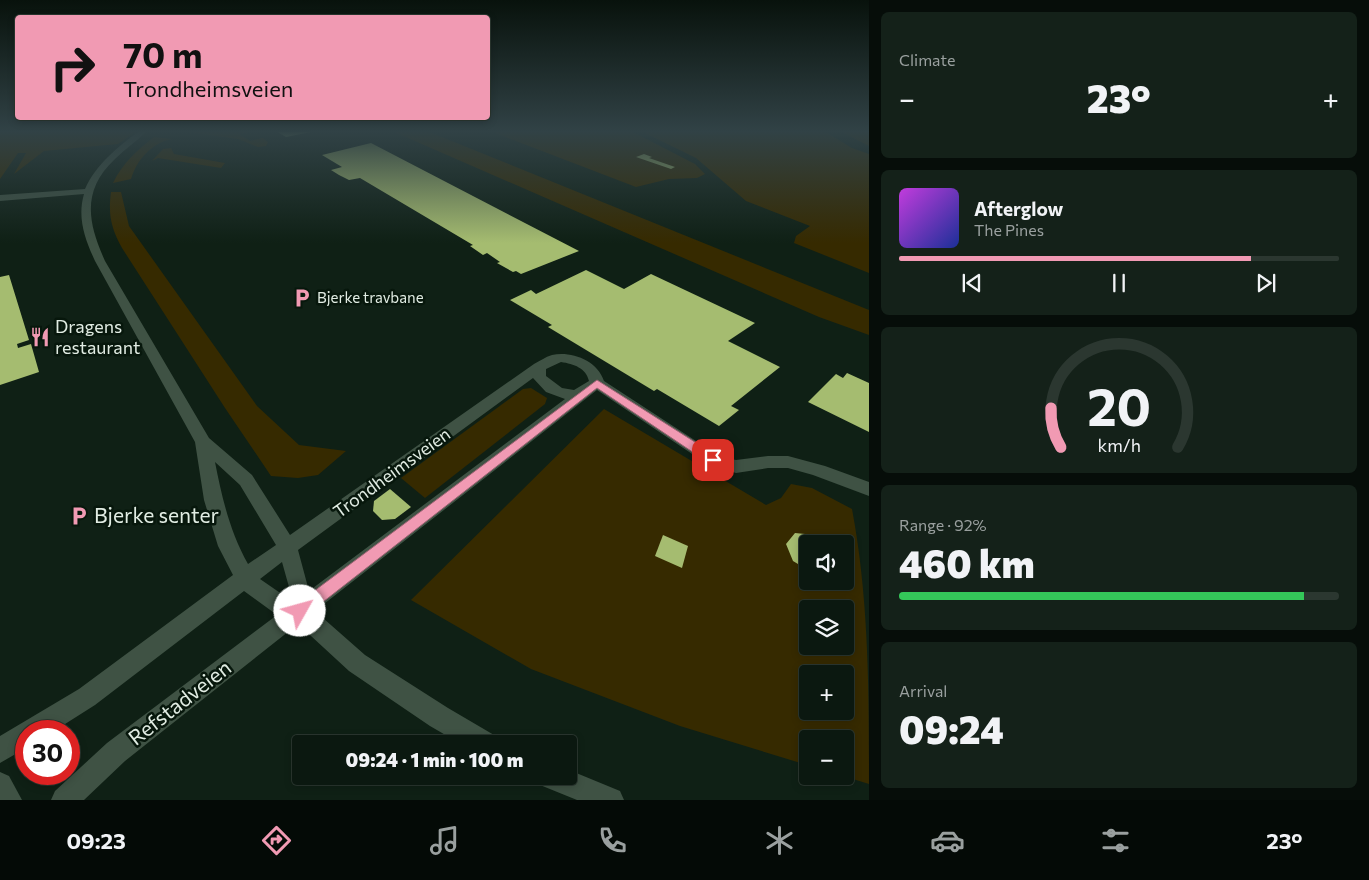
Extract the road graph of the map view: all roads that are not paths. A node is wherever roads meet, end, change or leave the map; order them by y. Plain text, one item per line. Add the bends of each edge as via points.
1 (101, 168) edge
2 (89, 191) junction
3 (0, 198) edge
4 (540, 367) junction
5 (597, 383) junction
6 (581, 394) junction
7 (203, 442) junction
8 (869, 489) edge
9 (288, 548) junction
10 (245, 578) junction
11 (300, 611) junction
12 (50, 720) edge
13 (470, 735) edge
14 (15, 741) edge
15 (0, 750) edge
16 (0, 785) edge
17 (572, 785) edge
18 (9, 800) edge
19 (64, 800) edge
20 (611, 800) edge

1 - 2 street
2 - 3 street
2 - 7 street via 84,212 91,244
4 - 5 street, Trondheimsveien via 553,359 576,360 591,370
4 - 6 street via 539,377 550,387 565,394
4 - 9 street, Trondheimsveien
5 - 6 street
5 - 8 street, Trondheimsveien via 728,467 741,469 786,462 815,468
6 - 11 street
7 - 9 street via 246,480
7 - 10 street via 220,523
9 - 10 street, Trondheimsveien
9 - 11 street via 299,588
10 - 11 street via 281,607
10 - 12 street via 87,697
11 - 13 street via 357,663
11 - 19 street, Refstadveien via 116,752
14 - 15 street
16 - 18 street
17 - 20 street

